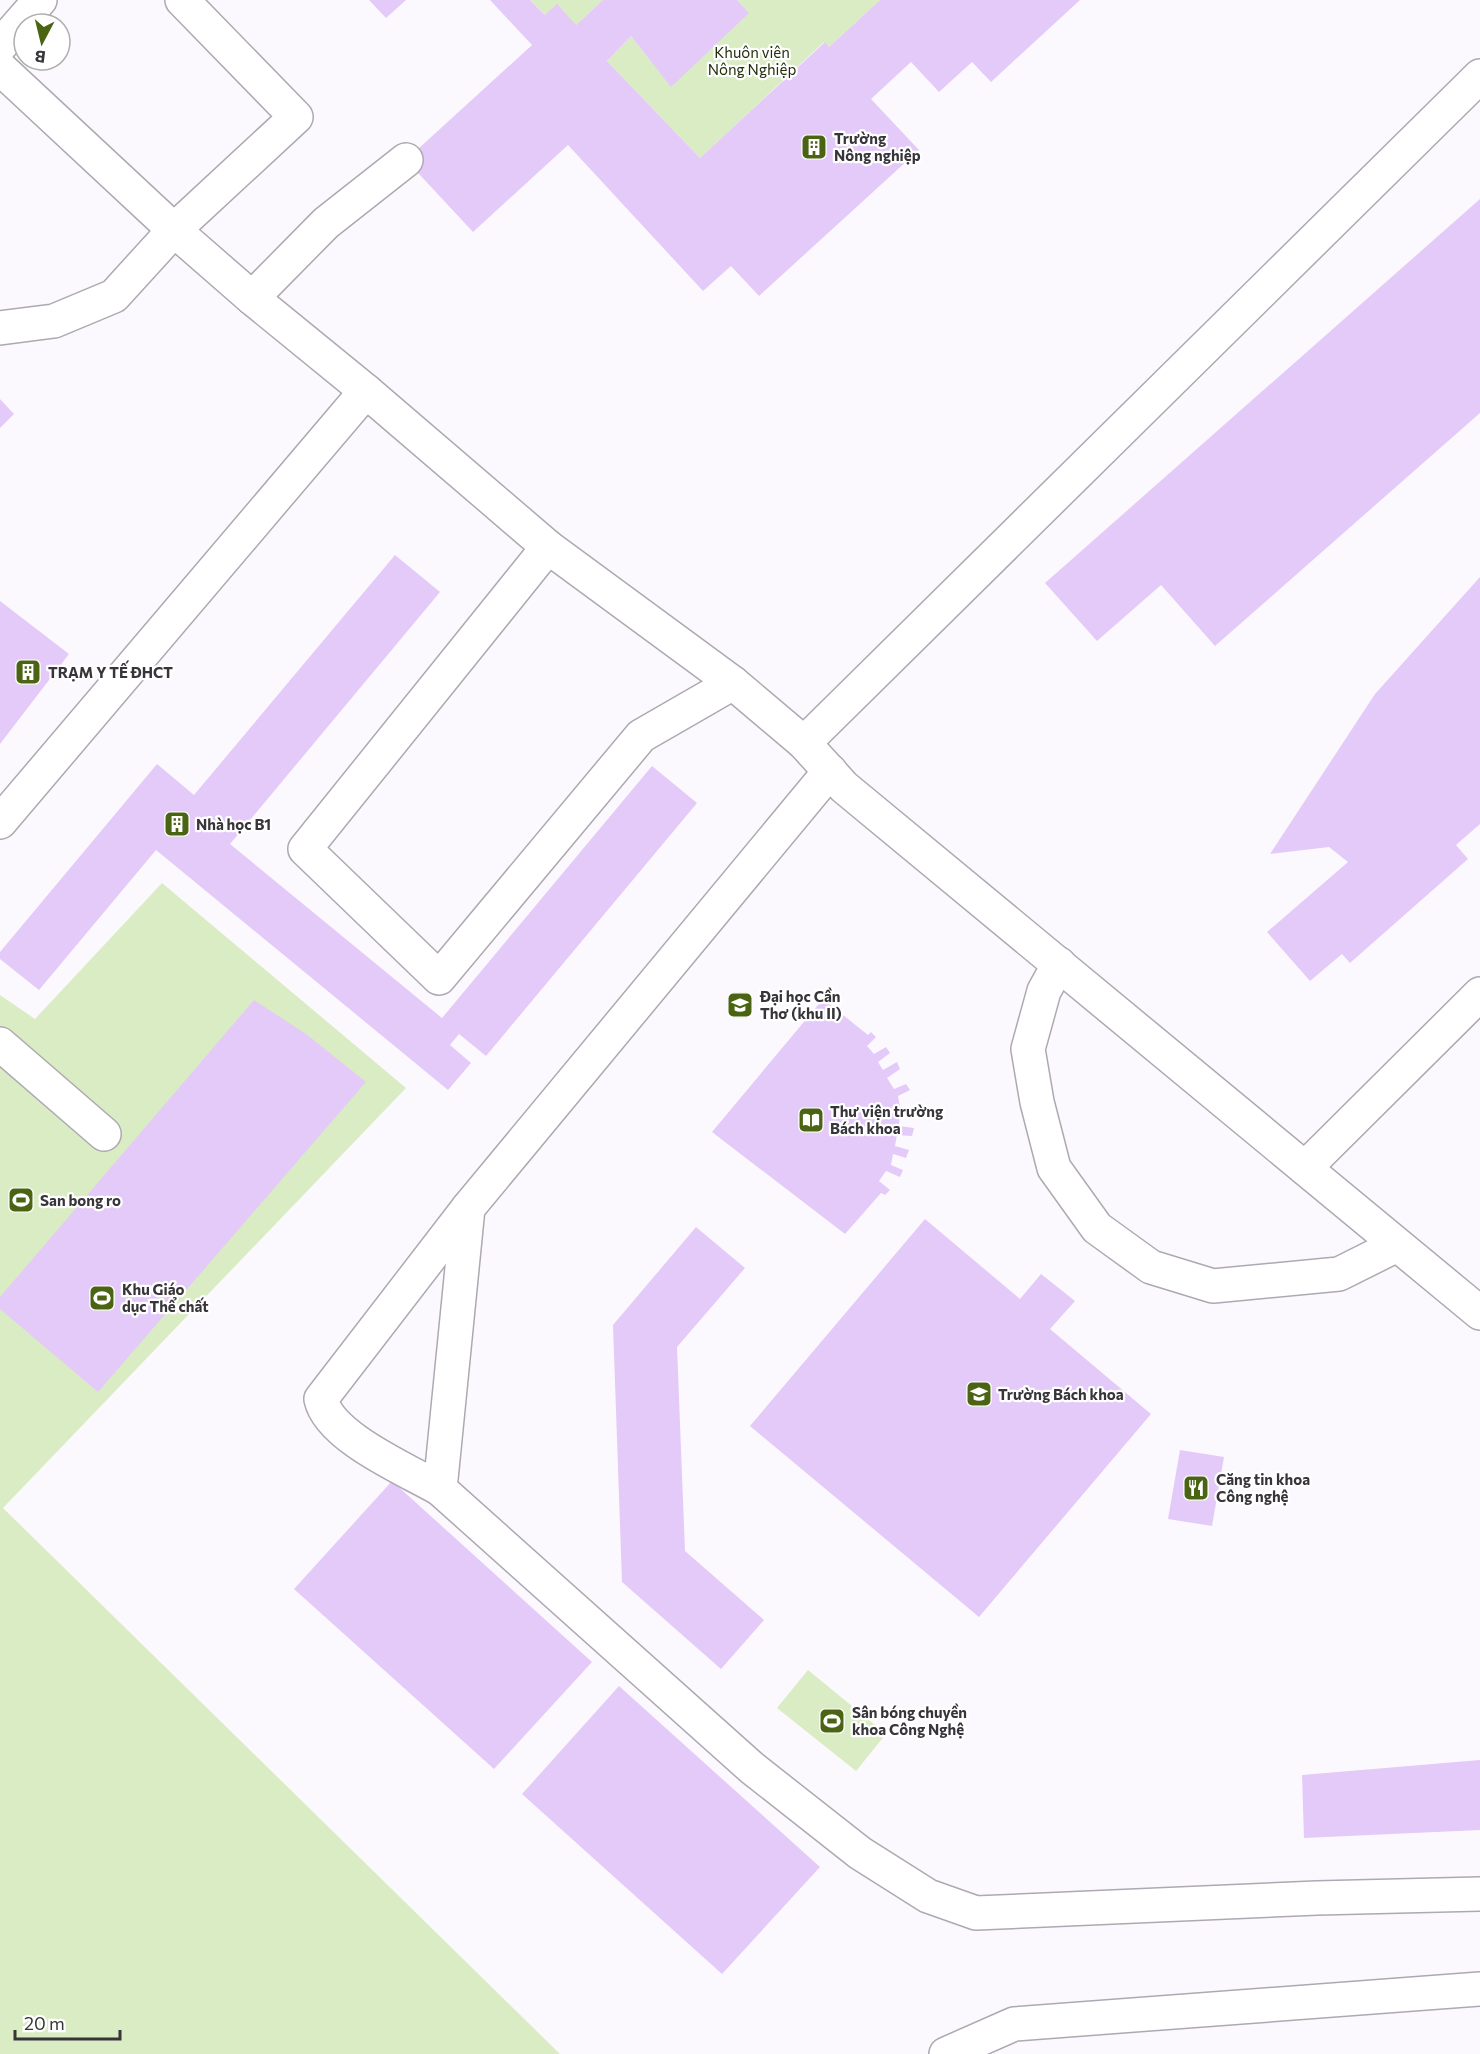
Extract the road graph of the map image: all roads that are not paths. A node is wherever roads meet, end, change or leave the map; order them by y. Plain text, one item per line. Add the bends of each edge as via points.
1 (40, 0) edge
2 (182, 0) edge
3 (0, 46) edge
4 (0, 68) edge
5 (1480, 76) edge
6 (406, 160) dead end
7 (174, 230) junction
8 (252, 298) junction
9 (0, 328) edge
10 (366, 391) junction
11 (548, 548) junction
12 (733, 683) junction
13 (804, 743) junction
14 (830, 771) junction
15 (0, 822) edge
16 (1059, 964) junction
17 (1480, 994) edge
18 (0, 1044) edge
19 (104, 1134) dead end
20 (1305, 1168) junction
21 (468, 1208) junction
22 (1397, 1245) junction
23 (1480, 1313) edge
24 (440, 1489) junction
25 (1480, 1894) edge
26 (1480, 1989) edge
27 (946, 2054) edge

1 - 3 street
2 - 7 street via 296,117
4 - 7 street
5 - 13 street
6 - 8 street via 326,223
7 - 8 street
7 - 9 street via 114,296 54,321
8 - 10 street
10 - 11 street
10 - 15 street
11 - 12 street
11 - 12 street via 305,849 439,978 641,736
12 - 13 street
13 - 14 street
14 - 16 street
14 - 21 street
16 - 20 street
16 - 22 street via 1044,991 1028,1049 1054,1168 1097,1228 1151,1267 1212,1286 1339,1274
17 - 20 street
18 - 19 street
20 - 22 street
21 - 24 street
21 - 24 street via 321,1399 323,1410 343,1434
22 - 23 street
24 - 25 street via 752,1768 860,1853 928,1896 976,1913 1016,1913
26 - 27 street via 1014,2024

